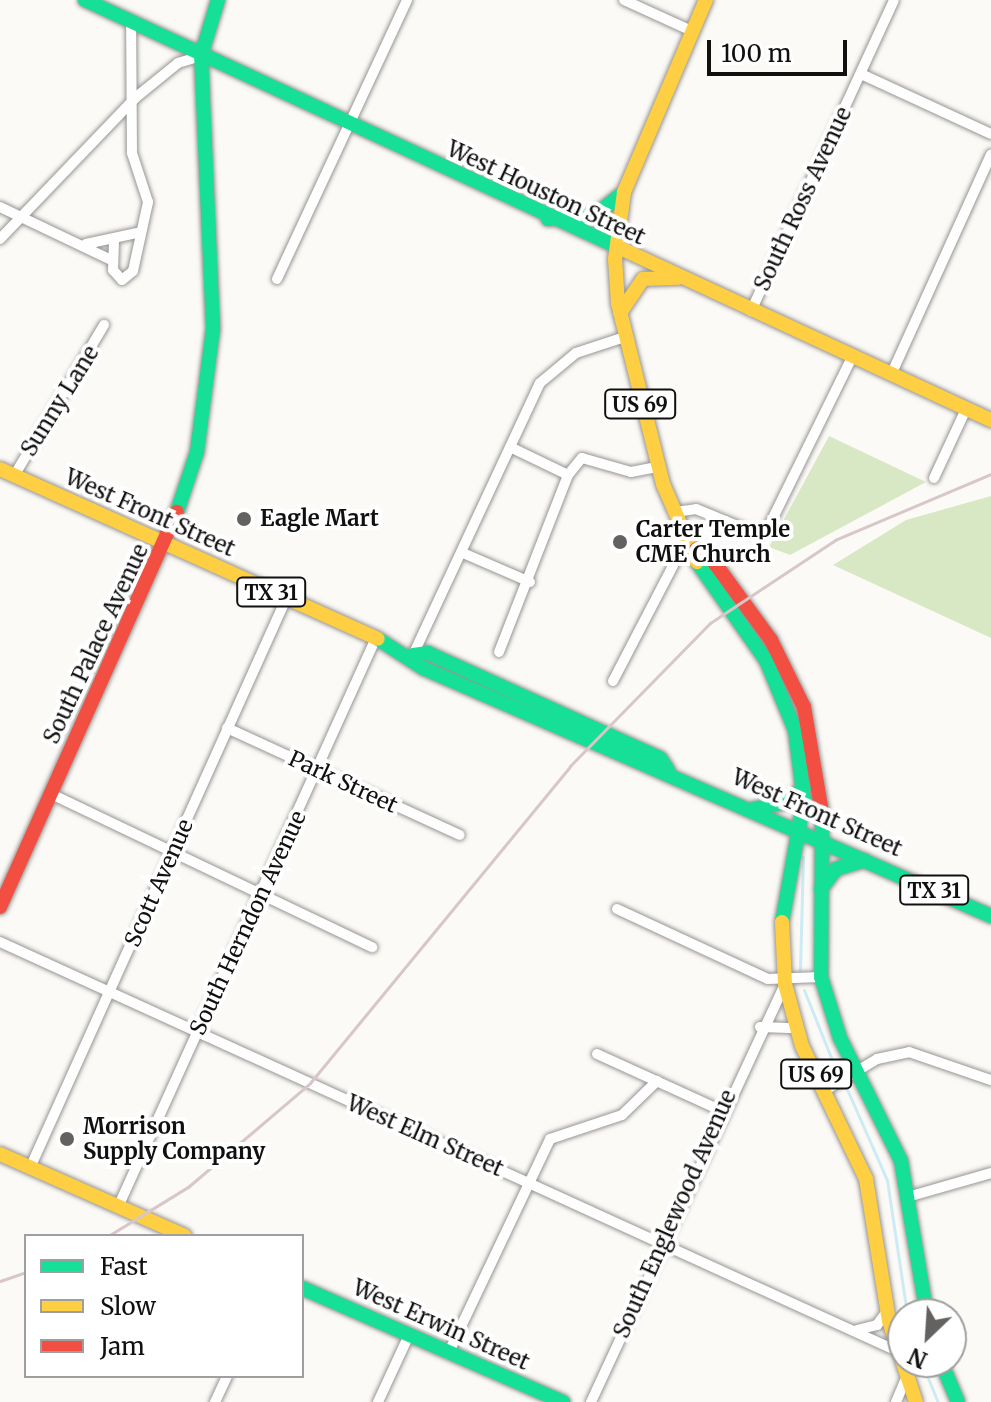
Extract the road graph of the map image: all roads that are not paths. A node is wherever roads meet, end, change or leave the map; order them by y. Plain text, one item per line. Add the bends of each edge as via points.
1 (218, 0) edge
2 (407, 0) edge
3 (624, 0) edge
4 (706, 0) edge
5 (894, 0) edge
6 (87, 1) edge
7 (131, 22) junction
8 (692, 31) junction
9 (201, 56) junction
10 (861, 74) junction
11 (135, 98) junction
12 (348, 126) junction
13 (991, 134) edge
14 (991, 155) edge
15 (624, 192) junction
16 (0, 207) edge
17 (25, 213) junction
18 (548, 219) junction
19 (141, 232) junction
20 (0, 239) edge
21 (114, 242) junction
22 (80, 244) junction
23 (615, 249) junction
24 (113, 261) junction
25 (679, 278) junction
26 (277, 279) dead end
27 (751, 311) junction
28 (620, 313) junction
29 (104, 325) dead end
30 (625, 337) junction
31 (852, 357) junction
32 (891, 375) junction
33 (966, 409) junction
34 (991, 420) edge
35 (510, 447) junction
36 (656, 467) junction
37 (0, 469) edge
38 (568, 475) junction
39 (14, 476) junction
40 (934, 478) dead end
41 (675, 512) junction
42 (692, 543) junction
43 (166, 545) junction
44 (463, 553) junction
45 (530, 582) junction
46 (286, 599) junction
47 (376, 638) junction
48 (499, 652) dead end
49 (413, 655) junction
50 (613, 681) dead end
51 (227, 728) junction
52 (317, 771) junction
53 (804, 787) junction
54 (51, 794) junction
55 (753, 809) junction
56 (799, 830) junction
57 (460, 835) dead end
58 (823, 841) junction
59 (173, 852) junction
60 (865, 860) junction
61 (821, 890) junction
62 (262, 893) junction
63 (0, 907) edge
64 (617, 909) dead end
65 (991, 916) edge
66 (0, 942) edge
67 (372, 947) dead end
68 (821, 977) junction
69 (785, 984) junction
70 (109, 995) junction
71 (760, 1027) junction
72 (796, 1028) junction
73 (198, 1033) junction
74 (597, 1054) dead end
75 (857, 1069) junction
76 (991, 1080) edge
77 (657, 1081) junction
78 (824, 1091) junction
79 (722, 1111) junction
80 (0, 1154) edge
81 (30, 1168) junction
82 (991, 1173) edge
83 (527, 1182) junction
84 (911, 1196) junction
85 (118, 1207) junction
86 (180, 1234) edge
87 (663, 1243) junction
88 (304, 1289) edge
89 (925, 1298) edge
90 (887, 1311) joint
91 (851, 1329) junction
92 (409, 1335) junction
93 (887, 1351) edge
94 (448, 1354) junction
95 (226, 1378) edge
96 (906, 1378) joint
97 (948, 1378) edge
98 (215, 1402) edge
99 (378, 1402) edge
100 (563, 1402) edge
101 (591, 1402) edge
102 (896, 1402) edge
103 (916, 1402) edge
104 (958, 1402) edge

1 - 9 main road, South Palace Avenue
2 - 12 street
3 - 8 street
4 - 8 main road, US 69
5 - 10 street, South Ross Avenue
6 - 7 main road, West Houston Street
7 - 9 main road, West Houston Street
7 - 11 street
8 - 15 main road, US 69
9 - 11 street via 178,63
9 - 12 main road, West Houston Street
9 - 43 main road, South Palace Avenue via 212,357 197,452
10 - 13 street
10 - 27 street, South Ross Avenue
11 - 17 street
11 - 19 street via 132,153 148,202
12 - 18 main road, West Houston Street
12 - 26 street
14 - 32 street
15 - 18 main road via 593,217
15 - 23 main road, US 69
16 - 17 street
17 - 20 street
17 - 22 street
18 - 23 main road, West Houston Street
19 - 21 street
19 - 24 street via 129,277 114,276
21 - 22 street
21 - 24 street
22 - 24 street
23 - 25 main road, West Houston Street
23 - 28 main road, US 69
25 - 27 main road, West Houston Street
25 - 28 main road via 643,279
27 - 31 main road, West Houston Street
28 - 30 main road, US 69
29 - 39 street, Sunny Lane
30 - 35 street via 582,350 553,370
30 - 36 main road, US 69
31 - 32 main road, West Houston Street
31 - 41 street via 770,524 752,532 708,512
32 - 33 main road, West Houston Street
33 - 34 main road, West Houston Street
33 - 40 street
35 - 38 street
35 - 44 street
36 - 38 street via 631,472 582,458
36 - 41 main road, US 69
37 - 39 main road, West Front Street / TX 31
38 - 45 street
39 - 43 main road, West Front Street / TX 31
41 - 42 main road, US 69
42 - 50 street
42 - 53 main road, US 69 via 698,565 774,676 795,730
42 - 58 main road, US 69 via 711,558 789,672 816,753
43 - 46 main road, West Front Street / TX 31
43 - 54 main road, South Palace Avenue
44 - 45 street
44 - 49 street
45 - 48 street
46 - 47 main road, West Front Street / TX 31
46 - 51 street, Scott Avenue
47 - 49 main road, West Front Street / TX 31
47 - 52 street, South Herndon Avenue
49 - 55 main road, West Front Street / TX 31 via 428,653 660,758 668,770
51 - 52 street, Park Street
51 - 59 street, Scott Avenue
52 - 57 street, Park Street
52 - 62 street, South Herndon Avenue
53 - 55 main road via 787,802
53 - 56 main road, US 69
54 - 59 street
54 - 63 main road, South Palace Avenue
55 - 56 main road, West Front Street / TX 31
56 - 58 main road, West Front Street / TX 31
56 - 69 main road, US 69 via 782,913
58 - 60 main road, West Front Street / TX 31
58 - 61 main road, US 69
59 - 62 street
59 - 70 street, Scott Avenue
60 - 61 main road via 832,872
60 - 65 main road, West Front Street / TX 31
61 - 68 main road, US 69
62 - 67 street
62 - 73 street, South Herndon Avenue
64 - 69 street
66 - 70 street, West Elm Street
68 - 69 street
68 - 75 main road, US 69
69 - 71 street, South Englewood Avenue
69 - 72 main road, US 69
70 - 73 street, West Elm Street
70 - 81 street, Scott Avenue
71 - 72 street
71 - 79 street, South Englewood Avenue
72 - 78 main road, US 69
73 - 83 street, West Elm Street
73 - 85 street, South Herndon Avenue
74 - 77 street
75 - 76 street via 922,1053
75 - 78 street
75 - 84 main road, US 69
77 - 79 street
77 - 83 street via 622,1115 555,1133
78 - 90 main road, US 69 via 866,1179
79 - 87 street, South Englewood Avenue
80 - 81 main road
81 - 85 main road
82 - 84 street
83 - 87 street, West Elm Street
83 - 94 street
84 - 89 main road, US 69
85 - 86 main road
87 - 91 street, West Elm Street
87 - 101 street, South Englewood Avenue
88 - 92 main road, West Erwin Street
90 - 91 street via 872,1328
91 - 93 street, West Elm Street
92 - 94 main road, West Erwin Street
92 - 99 street
94 - 100 main road, West Erwin Street
95 - 98 street
96 - 102 street
96 - 103 main road, US 69
97 - 104 main road

